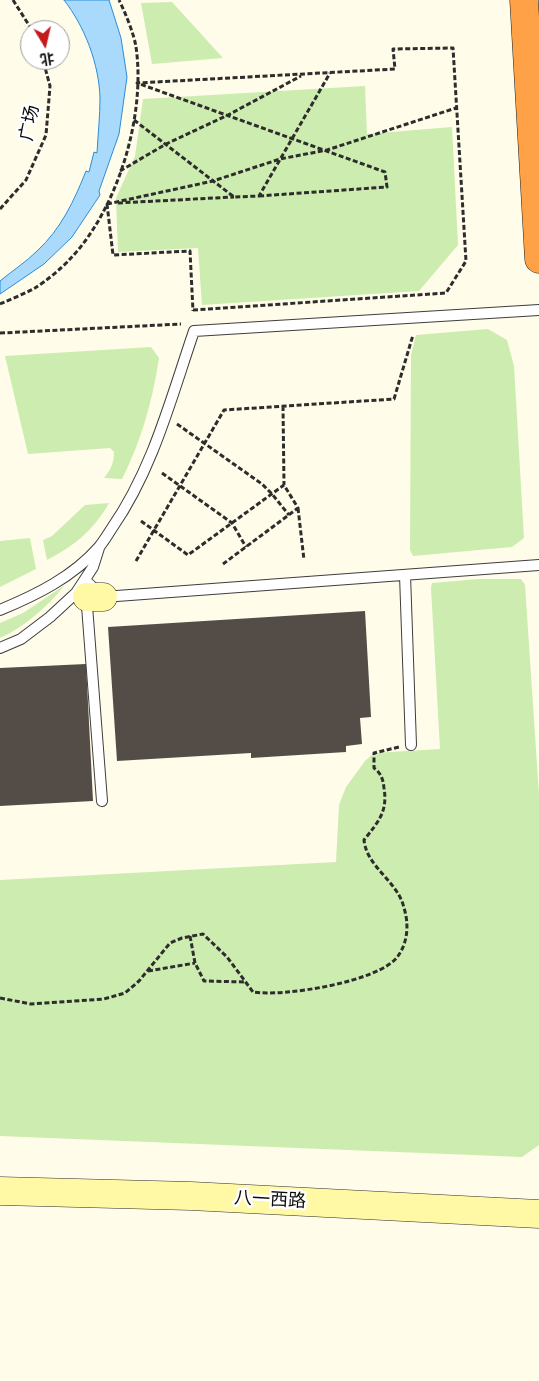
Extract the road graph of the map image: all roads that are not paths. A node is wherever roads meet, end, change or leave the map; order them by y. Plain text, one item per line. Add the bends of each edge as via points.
1 (524, 0) edge
2 (539, 259) edge
3 (539, 310) edge
4 (99, 547) junction
5 (539, 565) edge
6 (405, 575) junction
7 (92, 591) junction
8 (0, 610) edge
9 (0, 648) edge
10 (412, 745) road end
11 (102, 801) dead end
12 (0, 1191) edge
13 (539, 1214) edge

1 - 2 highway
3 - 4 lane via 194,331 149,461 125,509
4 - 7 lane via 93,567
4 - 8 lane via 49,587
5 - 6 lane
6 - 7 lane
6 - 10 lane
7 - 9 lane via 76,593 21,639
7 - 11 lane
12 - 13 main road, 八一西路 via 191,1196

